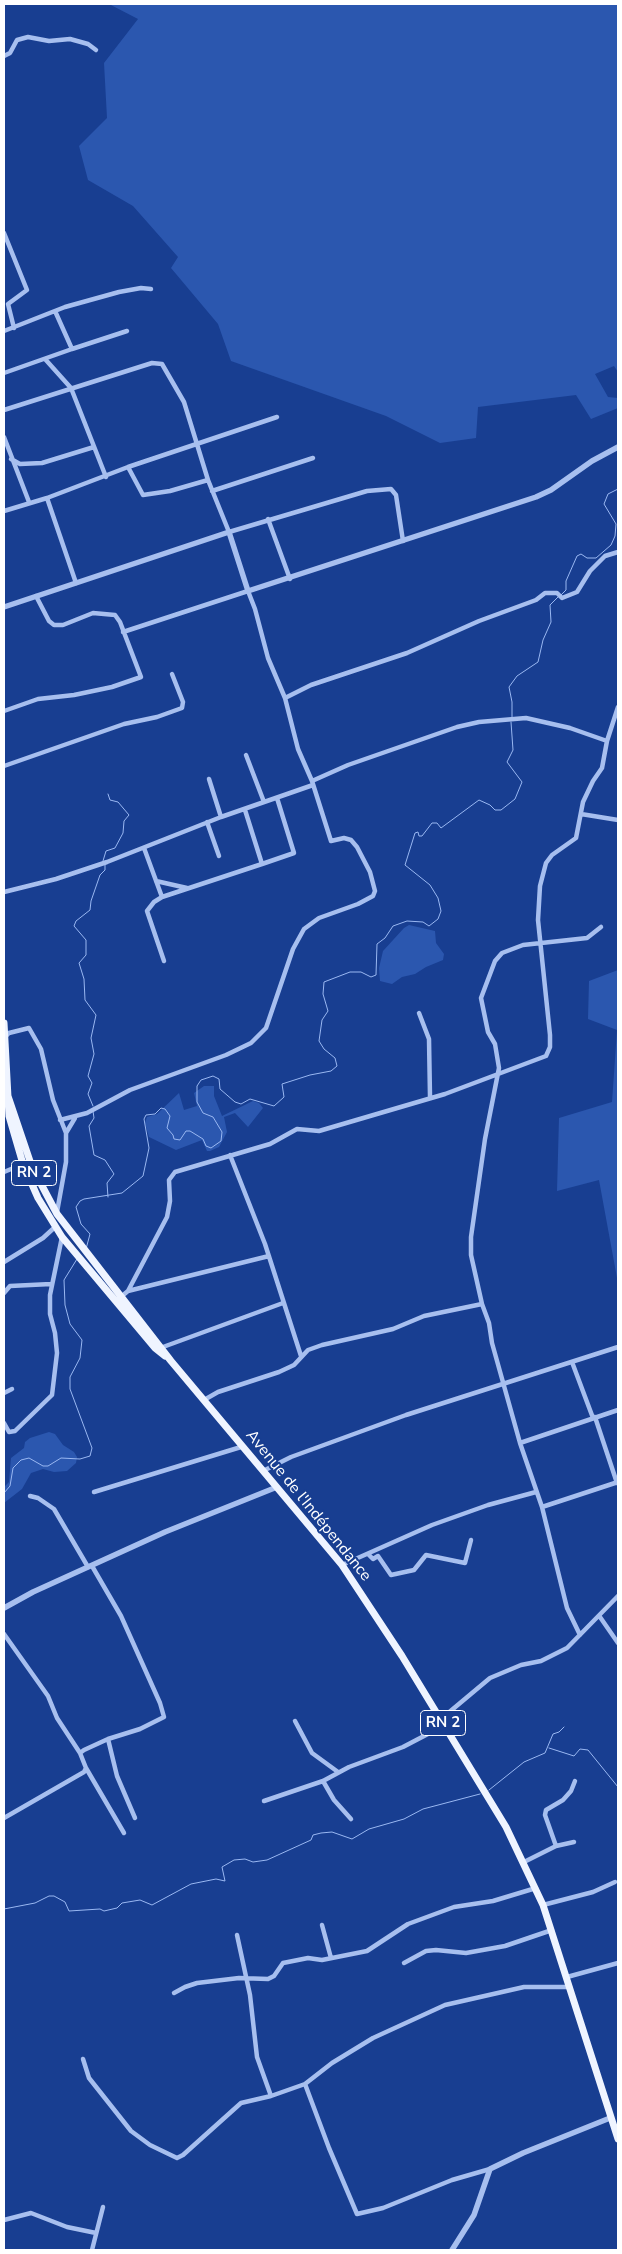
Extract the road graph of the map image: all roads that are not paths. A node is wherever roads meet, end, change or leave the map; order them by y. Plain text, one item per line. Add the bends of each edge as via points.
1 (96, 50) dead end
2 (4, 56) edge
3 (4, 235) edge
4 (151, 290) dead end
5 (55, 311) junction
6 (14, 328) junction
7 (4, 331) edge
8 (127, 331) dead end
9 (72, 349) junction
10 (44, 359) junction
11 (4, 372) edge
12 (71, 388) junction
13 (4, 410) edge
14 (277, 417) dead end
15 (4, 437) edge
16 (197, 444) junction
17 (94, 447) junction
18 (618, 447) edge
19 (313, 458) dead end
20 (11, 459) junction
21 (128, 467) junction
22 (106, 477) junction
23 (208, 480) junction
24 (212, 491) junction
25 (47, 498) junction
26 (29, 502) junction
27 (4, 511) edge
28 (268, 519) junction
29 (229, 532) junction
30 (403, 541) junction
31 (618, 552) edge
32 (290, 579) junction
33 (76, 583) junction
34 (248, 592) junction
35 (36, 596) junction
36 (4, 607) edge
37 (124, 632) junction
38 (172, 674) dead end
39 (285, 698) junction
40 (618, 710) edge
41 (4, 711) edge
42 (607, 741) junction
43 (246, 755) dead end
44 (4, 766) edge
45 (209, 779) dead end
46 (312, 783) junction
47 (277, 798) junction
48 (264, 802) junction
49 (245, 810) junction
50 (581, 814) junction
51 (221, 817) junction
52 (618, 820) edge
53 (207, 822) junction
54 (144, 848) junction
55 (219, 856) dead end
56 (262, 864) junction
57 (156, 881) junction
58 (191, 889) junction
59 (4, 892) edge
60 (162, 897) junction
61 (601, 927) dead end
62 (540, 944) junction
63 (164, 961) dead end
64 (419, 1013) dead end
65 (4, 1023) edge
66 (4, 1038) edge
67 (497, 1075) junction
68 (7, 1093) edge
69 (430, 1098) junction
70 (75, 1118) junction
71 (60, 1120) junction
72 (66, 1133) junction
73 (230, 1154) junction
74 (23, 1164) junction
75 (4, 1172) edge
76 (57, 1214) junction
77 (55, 1227) junction
78 (62, 1237) junction
79 (269, 1256) junction
80 (4, 1262) edge
81 (50, 1284) junction
82 (4, 1293) edge
83 (125, 1294) junction
84 (283, 1302) junction
85 (482, 1304) junction
86 (618, 1347) edge
87 (162, 1348) junction
88 (301, 1356) junction
89 (171, 1361) junction
90 (572, 1362) junction
91 (504, 1383) junction
92 (12, 1389) dead end
93 (4, 1393) edge
94 (204, 1400) junction
95 (618, 1410) edge
96 (594, 1417) junction
97 (4, 1423) edge
98 (520, 1443) junction
99 (241, 1447) junction
100 (263, 1471) junction
101 (618, 1483) edge
102 (277, 1487) junction
103 (94, 1492) dead end
104 (536, 1492) junction
105 (30, 1496) dead end
106 (542, 1508) junction
107 (471, 1540) dead end
108 (368, 1554) junction
109 (342, 1565) junction
110 (90, 1566) junction
111 (618, 1596) edge
112 (4, 1608) edge
113 (600, 1617) junction
114 (4, 1634) edge
115 (580, 1635) junction
116 (618, 1642) edge
117 (295, 1721) dead end
118 (443, 1722) junction
119 (108, 1738) junction
120 (80, 1753) junction
121 (86, 1768) junction
122 (338, 1772) junction
123 (323, 1781) junction
124 (575, 1781) dead end
125 (264, 1800) dead end
126 (4, 1818) edge
127 (135, 1818) dead end
128 (351, 1819) dead end
129 (124, 1833) dead end
130 (574, 1842) dead end
131 (556, 1846) junction
132 (524, 1862) junction
133 (615, 1882) dead end
134 (536, 1888) junction
135 (543, 1905) junction
136 (322, 1925) dead end
137 (552, 1930) junction
138 (238, 1934) dead end
139 (331, 1958) junction
140 (404, 1963) dead end
141 (618, 1963) edge
142 (567, 1977) junction
143 (245, 1978) junction
144 (570, 1987) junction
145 (174, 1993) dead end
146 (83, 2060) dead end
147 (306, 2084) junction
148 (271, 2096) junction
149 (613, 2119) edge
150 (618, 2140) edge
151 (490, 2169) junction
152 (103, 2207) dead end
153 (4, 2220) edge
154 (96, 2233) junction
155 (92, 2250) edge
156 (452, 2250) edge

1 - 2 street via 70,39 49,41 28,37 16,40 10,53
3 - 6 street via 27,290 8,304
4 - 5 street via 131,289
5 - 6 street
5 - 9 street
6 - 7 street
8 - 9 street
9 - 10 street
10 - 11 street
10 - 12 street
12 - 13 street
12 - 16 street via 152,364 162,364 184,402
12 - 17 street
14 - 16 street
15 - 20 street
16 - 21 street
16 - 23 street
17 - 20 street via 42,463 20,464
17 - 22 street
18 - 30 street via 551,490
19 - 24 street
20 - 26 street
21 - 22 street
21 - 23 street via 143,495
22 - 25 street
23 - 24 street
24 - 29 street
25 - 26 street
25 - 33 street
26 - 27 street
28 - 29 street
28 - 30 street via 367,491 391,489 396,495
28 - 32 street
29 - 33 street
29 - 34 street
30 - 32 street
31 - 39 street via 605,556 590,571 577,592 560,596 544,593 536,600 406,653 311,685
32 - 34 street
33 - 35 street
34 - 37 street
34 - 39 street via 268,658
35 - 36 street
35 - 37 street via 54,625 104,612 115,615
37 - 41 street via 141,677 112,687 38,699
38 - 44 street via 183,702 182,708 124,724
39 - 46 street via 298,749
40 - 42 street
42 - 46 street via 526,718 479,722 356,763
42 - 50 street via 602,768 588,790
43 - 48 street
45 - 51 street
46 - 47 street
46 - 70 street via 330,841 344,838 357,847 375,886 373,896 320,918 304,929 293,949 266,1028 251,1043 130,1090
47 - 48 street
47 - 56 street via 294,853
48 - 49 street
49 - 51 street
49 - 56 street
50 - 52 street
50 - 62 street via 574,841 557,850 546,863 538,909
51 - 53 street
53 - 54 street
53 - 55 street
54 - 57 street
54 - 59 street via 56,880
56 - 58 street
57 - 58 street
57 - 60 street
58 - 60 street
60 - 63 street via 147,911
61 - 62 street via 587,938
62 - 67 street via 550,1035 548,1053
62 - 67 street via 523,945 502,953 483,990 482,1012 498,1055
64 - 69 street via 428,1038
65 - 66 main road, Avenue de l'Indépendance / RN 2
66 - 68 main road, Avenue de l'Indépendance / RN 2
66 - 71 street via 22,1028 31,1029 41,1048
67 - 69 street
67 - 85 street via 471,1237 471,1255
68 - 74 main road, Avenue de l'Indépendance / RN 2 via 9,1116
68 - 76 main road, Avenue de l'Indépendance / RN 2 via 32,1167
69 - 73 street via 319,1131 297,1129 270,1144
70 - 71 street
70 - 72 street
71 - 72 street
72 - 76 street via 66,1162
73 - 79 street
73 - 83 street via 171,1175 169,1212
74 - 75 street
74 - 77 main road, Avenue de l'Indépendance / RN 2
76 - 83 main road, Avenue de l'Indépendance / RN 2
77 - 78 main road, Avenue de l'Indépendance / RN 2
77 - 80 street
78 - 81 street
78 - 89 main road, Avenue de l'Indépendance / RN 2 via 155,1348
79 - 83 street
79 - 84 street
81 - 82 street via 10,1286
81 - 97 street via 50,1314 57,1353 52,1395 15,1431 9,1432
83 - 87 main road, Avenue de l'Indépendance / RN 2
84 - 87 street
84 - 88 street
85 - 88 street via 424,1316 393,1329 322,1345
85 - 91 street
86 - 90 street
87 - 89 main road, Avenue de l'Indépendance / RN 2
88 - 94 street via 294,1365 279,1372 218,1392
89 - 94 main road, Avenue de l'Indépendance / RN 2
90 - 91 street
90 - 96 street
91 - 98 street
91 - 100 street via 339,1439
92 - 93 street
94 - 99 main road, Avenue de l'Indépendance / RN 2
95 - 96 street
96 - 98 street
96 - 101 street
98 - 104 street
99 - 100 main road, Avenue de l'Indépendance / RN 2
99 - 103 street
100 - 102 main road, Avenue de l'Indépendance / RN 2
101 - 106 street
102 - 109 main road, Avenue de l'Indépendance / RN 2
102 - 110 street
104 - 106 street
104 - 108 street via 488,1504
105 - 110 street via 54,1510
106 - 115 street via 567,1608
107 - 108 street via 465,1562 426,1555 414,1570 391,1575 378,1556 373,1559
108 - 109 street
109 - 118 main road, Avenue de l'Indépendance / RN 2
110 - 112 street
110 - 119 street via 122,1616 164,1717 140,1729
111 - 113 street
113 - 115 street
113 - 116 street
114 - 120 street via 48,1696 57,1718
115 - 118 street via 567,1648 548,1658 490,1678
117 - 122 street via 312,1753
118 - 122 street via 403,1746
118 - 132 main road, Avenue de l'Indépendance / RN 2
119 - 120 street
119 - 127 street via 117,1776
120 - 121 street
121 - 126 street
121 - 129 street
122 - 123 street
123 - 125 street
123 - 128 street
124 - 131 street via 562,1800 546,1810
130 - 131 street
131 - 132 street
132 - 134 main road, Avenue de l'Indépendance / RN 2
133 - 135 street via 593,1892
134 - 135 main road, Avenue de l'Indépendance / RN 2
134 - 139 street via 493,1901 454,1907 408,1924 367,1951
135 - 137 main road, Avenue de l'Indépendance / RN 2
136 - 139 street
137 - 140 street via 505,1946 466,1953 426,1951
137 - 142 main road, Avenue de l'Indépendance / RN 2
138 - 143 street
139 - 143 street via 283,1962 272,1977
141 - 142 street
142 - 144 main road, Avenue de l'Indépendance / RN 2
143 - 145 street via 197,1983
143 - 148 street via 258,2066
144 - 147 street via 524,1987 446,2005 373,2038 332,2063
144 - 149 main road, Avenue de l'Indépendance / RN 2
146 - 148 street via 89,2078 131,2131 177,2158 241,2103
147 - 148 street
147 - 151 street via 357,2214 383,2208 452,2180
149 - 150 main road, Avenue de l'Indépendance / RN 2
149 - 151 street
151 - 156 street via 474,2215
152 - 154 street
153 - 154 street via 32,2213 65,2227
154 - 155 street

